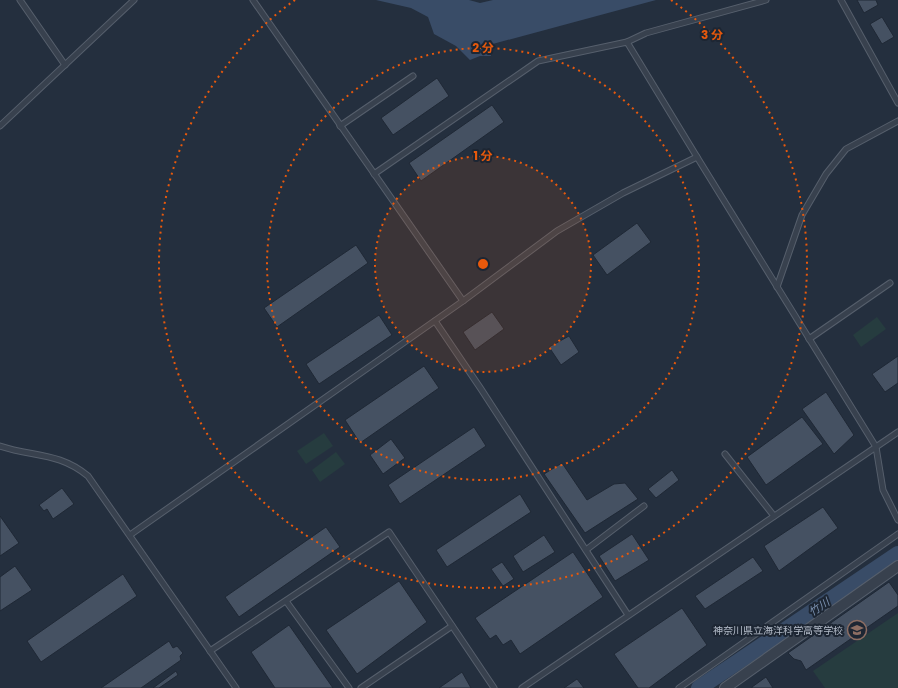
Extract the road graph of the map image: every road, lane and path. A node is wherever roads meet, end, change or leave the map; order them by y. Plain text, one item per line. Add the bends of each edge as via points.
1 (20, 0) edge
2 (134, 0) edge
3 (253, 0) edge
4 (766, 0) edge
5 (841, 0) edge
6 (627, 42) junction
7 (66, 65) junction
8 (414, 76) dead end
9 (898, 104) edge
10 (898, 121) edge
11 (0, 126) edge
12 (340, 126) junction
13 (697, 157) junction
14 (374, 174) junction
15 (890, 283) dead end
16 (777, 287) junction
17 (463, 301) junction
18 (435, 321) junction
19 (809, 339) junction
20 (898, 432) edge
21 (0, 446) edge
22 (876, 447) junction
23 (725, 454) dead end
24 (644, 506) dead end
25 (774, 516) junction
26 (898, 520) edge
27 (898, 534) edge
28 (130, 535) junction
29 (586, 550) junction
30 (898, 566) edge
31 (286, 601) junction
32 (628, 615) junction
33 (452, 626) junction
34 (210, 651) junction
35 (236, 688) edge
36 (349, 688) edge
37 (361, 688) edge
38 (494, 688) edge
39 (522, 688) edge
40 (679, 688) edge
41 (725, 688) edge

1 - 7 lane
2 - 7 lane
3 - 12 lane
4 - 6 lane via 646,33
5 - 9 lane
6 - 13 lane
6 - 14 lane via 538,61
7 - 11 lane
8 - 12 lane
10 - 16 lane via 846,149 826,174 802,215
12 - 14 lane
13 - 16 lane
13 - 17 lane via 623,193 557,231
14 - 17 lane
15 - 19 lane
16 - 19 lane
17 - 18 lane
18 - 28 lane
18 - 29 lane
19 - 22 lane
20 - 22 lane
21 - 28 lane via 60,459 75,465 88,476
22 - 25 lane
22 - 26 lane via 883,490
23 - 25 lane
24 - 29 lane
25 - 32 lane
27 - 40 lane
28 - 34 lane
29 - 32 lane
30 - 41 street
31 - 33 lane via 389,532
31 - 34 lane
31 - 36 lane
32 - 39 lane
33 - 37 lane
33 - 38 lane
34 - 35 lane

